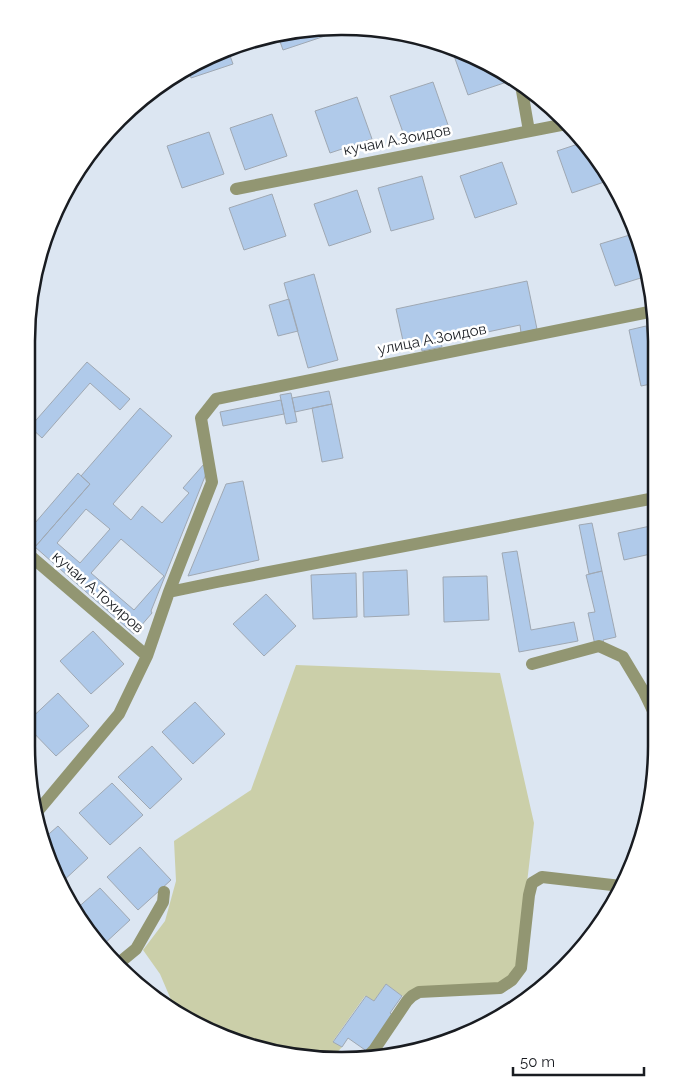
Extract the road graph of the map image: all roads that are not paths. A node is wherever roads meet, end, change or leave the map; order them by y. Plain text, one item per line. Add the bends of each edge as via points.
1 (523, 94) edge
2 (558, 125) edge
3 (529, 131) junction
4 (236, 189) dead end
5 (646, 313) edge
6 (648, 499) edge
7 (35, 560) edge
8 (169, 592) junction
9 (147, 656) junction
10 (532, 664) dead end
11 (648, 700) edge
12 (41, 807) edge
13 (614, 885) edge
14 (164, 892) dead end
15 (123, 960) edge
16 (374, 1050) edge

1 - 3 street
2 - 3 street, кучаи А.Зоидов
3 - 4 street, кучаи А.Зоидов
5 - 8 street, улица А.Зоидов via 216,399 201,418 212,482
6 - 8 street
7 - 9 street, кучаи А.Тохиров
8 - 9 street
9 - 12 street via 119,714
10 - 11 street via 599,646 622,657
13 - 16 street via 542,877 532,883 521,968 512,980 500,988 419,992 407,1002
14 - 15 street via 163,902 136,949

